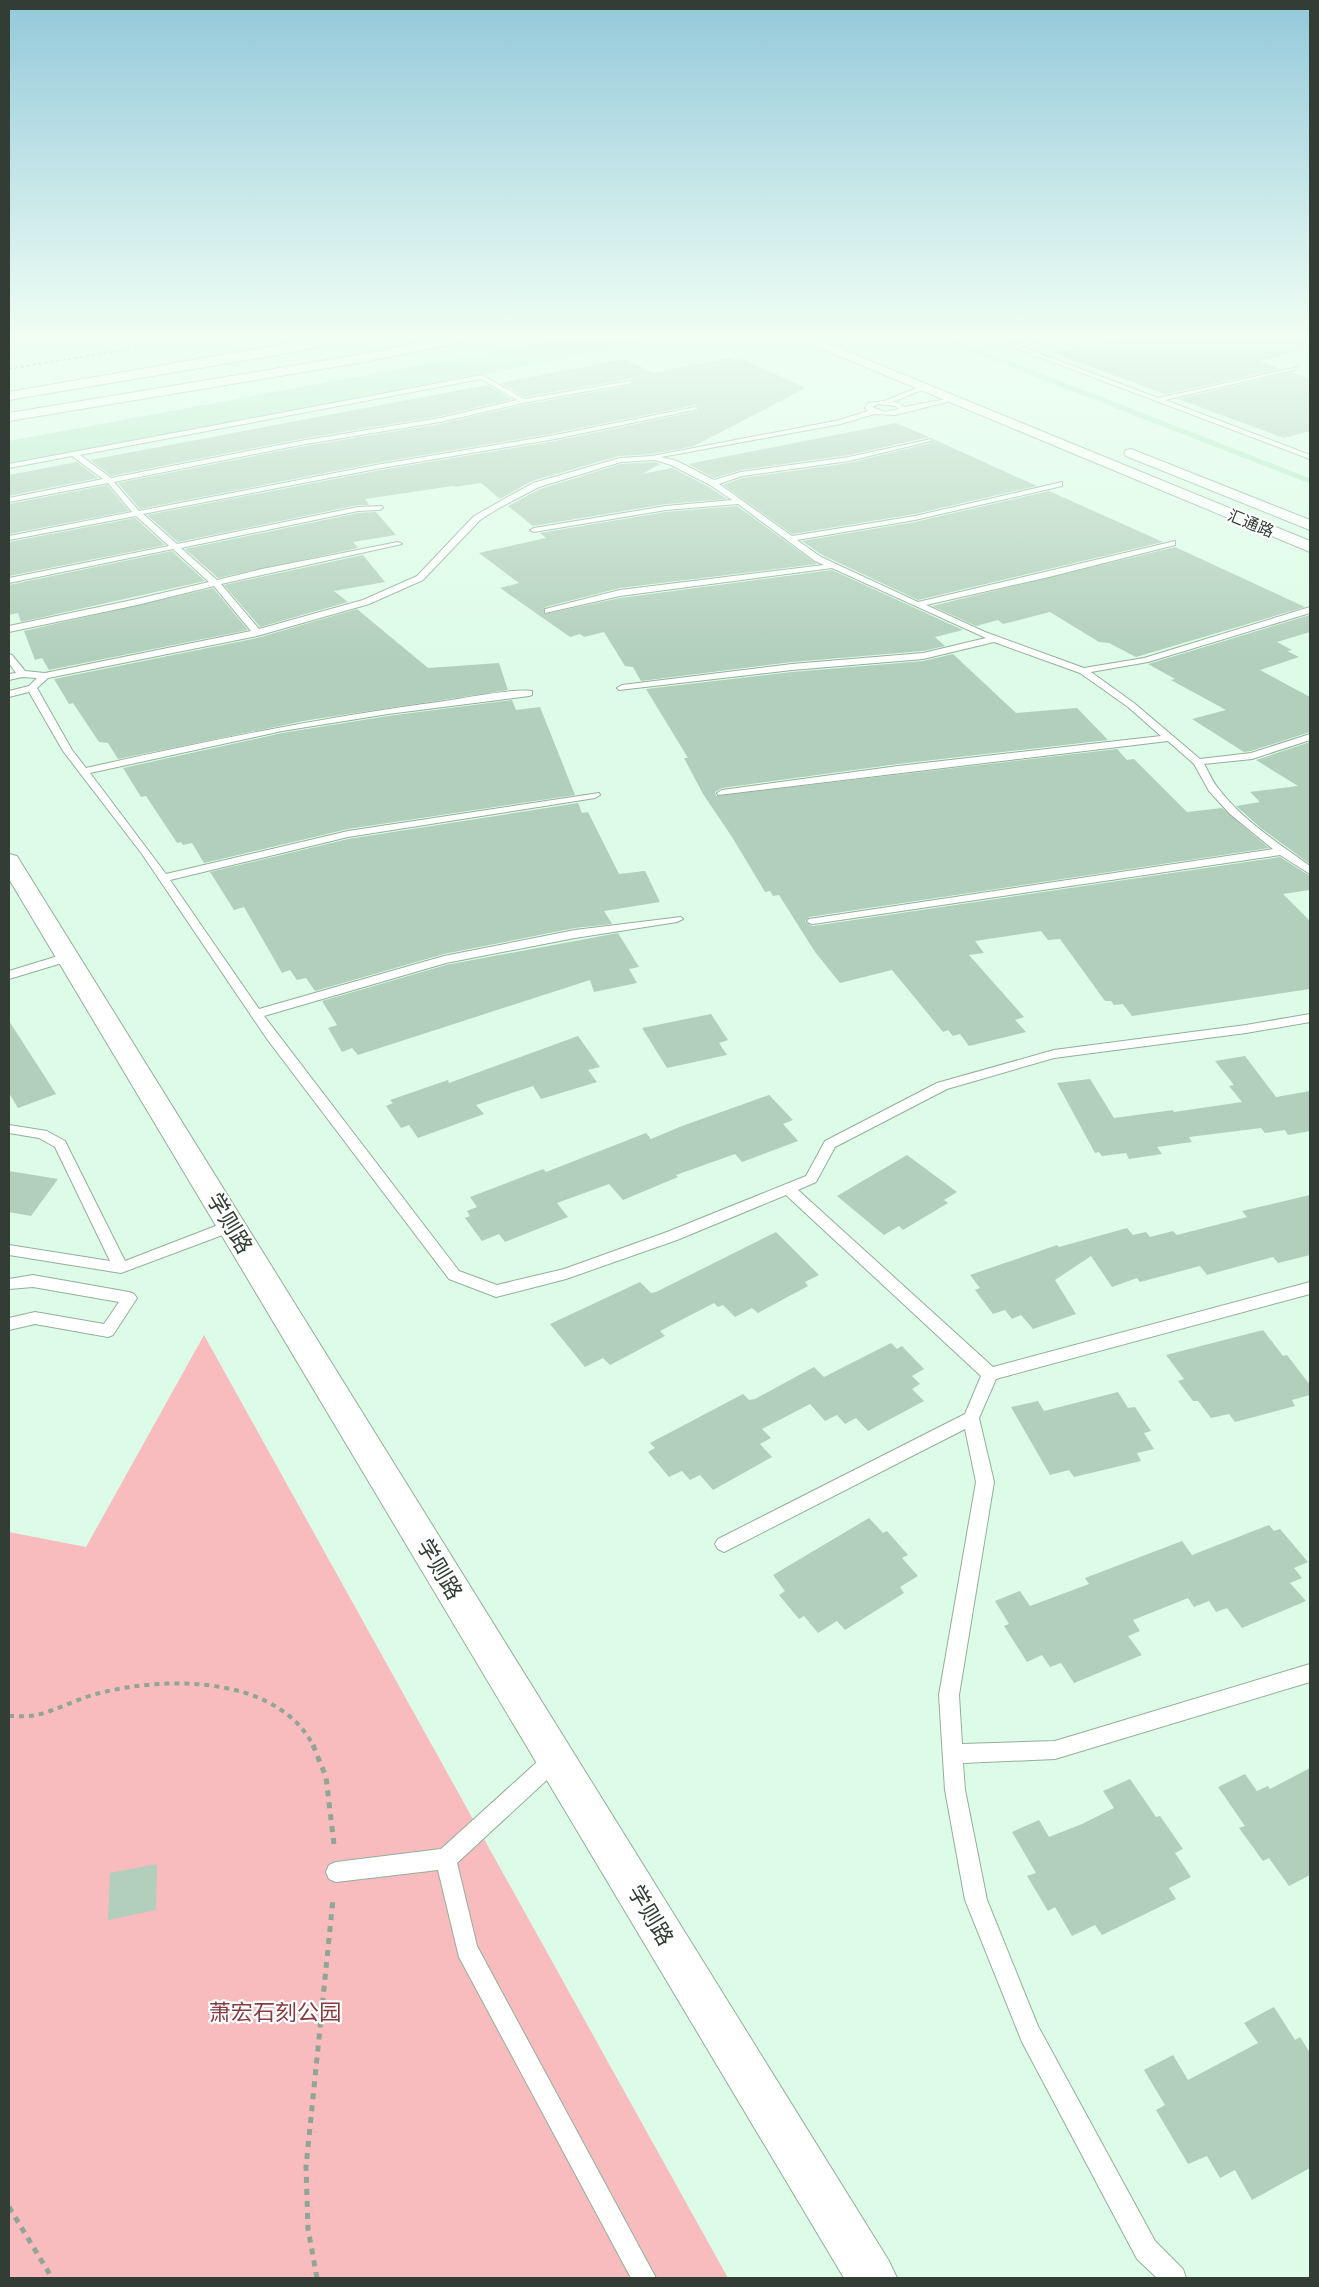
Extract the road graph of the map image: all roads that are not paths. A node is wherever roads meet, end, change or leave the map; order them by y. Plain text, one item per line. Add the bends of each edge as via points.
1 (123, 445) edge
2 (291, 445) edge
3 (509, 445) edge
4 (714, 445) edge
5 (907, 445) edge
6 (1061, 445) edge
7 (1277, 445) edge
8 (1119, 448) dead end
9 (74, 454) junction
10 (646, 457) junction
11 (1310, 457) edge
12 (9, 466) edge
13 (110, 481) junction
14 (714, 483) junction
15 (1059, 484) dead end
16 (9, 500) edge
17 (739, 502) junction
18 (378, 508) dead end
19 (137, 513) junction
20 (1310, 525) edge
21 (534, 530) dead end
22 (9, 538) edge
23 (790, 539) junction
24 (1172, 543) dead end
25 (398, 544) dead end
26 (177, 546) junction
27 (1310, 547) edge
28 (835, 566) junction
29 (9, 581) edge
30 (216, 583) junction
31 (919, 604) junction
32 (548, 610) dead end
33 (1310, 610) edge
34 (9, 628) edge
35 (257, 633) junction
36 (994, 639) junction
37 (9, 657) edge
38 (1083, 671) junction
39 (22, 674) junction
40 (46, 676) junction
41 (9, 677) edge
42 (32, 688) junction
43 (622, 688) dead end
44 (529, 693) dead end
45 (9, 694) edge
46 (1310, 737) edge
47 (1169, 738) junction
48 (1198, 762) junction
49 (84, 771) junction
50 (722, 793) dead end
51 (595, 796) dead end
52 (1282, 851) junction
53 (9, 861) edge
54 (1310, 871) edge
55 (163, 878) junction
56 (677, 918) dead end
57 (813, 921) dead end
58 (68, 957) junction
59 (9, 975) edge
60 (257, 1014) junction
61 (1310, 1018) edge
62 (9, 1129) edge
63 (788, 1189) junction
64 (231, 1226) junction
65 (9, 1250) edge
66 (122, 1268) junction
67 (9, 1284) edge
68 (1310, 1288) edge
69 (9, 1324) edge
70 (990, 1374) junction
71 (972, 1418) junction
72 (724, 1544) dead end
73 (1310, 1673) edge
74 (952, 1754) junction
75 (555, 1759) junction
76 (446, 1859) junction
77 (336, 1872) road end
78 (644, 2278) edge
79 (872, 2278) edge
80 (1174, 2278) edge

1 - 9 lane
2 - 13 lane
3 - 19 lane
4 - 10 lane
5 - 14 lane via 849,458 741,474
6 - 27 main road, 汇通路
7 - 11 lane
8 - 20 main road, 汇通路
9 - 12 lane
9 - 13 lane
10 - 14 lane via 669,461
10 - 35 lane via 620,460 536,485 477,518 420,578 405,586 321,617
13 - 16 lane
13 - 19 lane
14 - 17 lane
15 - 23 lane via 915,518
17 - 21 lane via 666,508
17 - 23 lane
18 - 26 lane via 358,509
19 - 22 lane
19 - 26 lane
23 - 28 lane via 818,559
24 - 31 lane via 1059,573
25 - 30 lane
26 - 29 lane
26 - 30 lane
28 - 31 lane
28 - 32 lane via 620,593
30 - 34 lane
30 - 35 lane
31 - 36 lane
33 - 38 lane via 1145,660
35 - 40 lane
36 - 38 lane
36 - 43 lane via 923,656 792,667
37 - 39 lane
38 - 47 lane via 1131,705
39 - 40 lane
39 - 41 lane
40 - 42 lane
42 - 45 lane
42 - 49 lane via 68,751
44 - 49 lane via 449,702 246,735
46 - 48 lane via 1252,756
47 - 48 lane
47 - 50 lane
48 - 52 lane via 1213,789 1234,812
49 - 55 lane
51 - 55 lane via 348,834
52 - 54 lane
52 - 57 lane
53 - 58 main road, 学则路
55 - 60 lane
56 - 60 lane via 444,960
58 - 59 lane
58 - 64 main road, 学则路
60 - 63 lane via 454,1275 496,1291 566,1274
61 - 63 lane via 1054,1054 942,1086 830,1144 811,1179
62 - 66 lane via 42,1134 60,1144
63 - 70 lane
64 - 66 lane
64 - 75 main road, 学则路
65 - 66 lane
67 - 69 lane via 33,1281 129,1298 108,1331 35,1318
68 - 70 lane
70 - 71 lane
71 - 72 lane
71 - 74 lane via 985,1482 949,1695
73 - 74 lane via 1055,1750
74 - 80 lane via 955,1790 976,1900 1030,2034 1146,2250
75 - 76 lane
75 - 79 main road, 学则路
76 - 77 lane
76 - 78 lane via 467,1949

